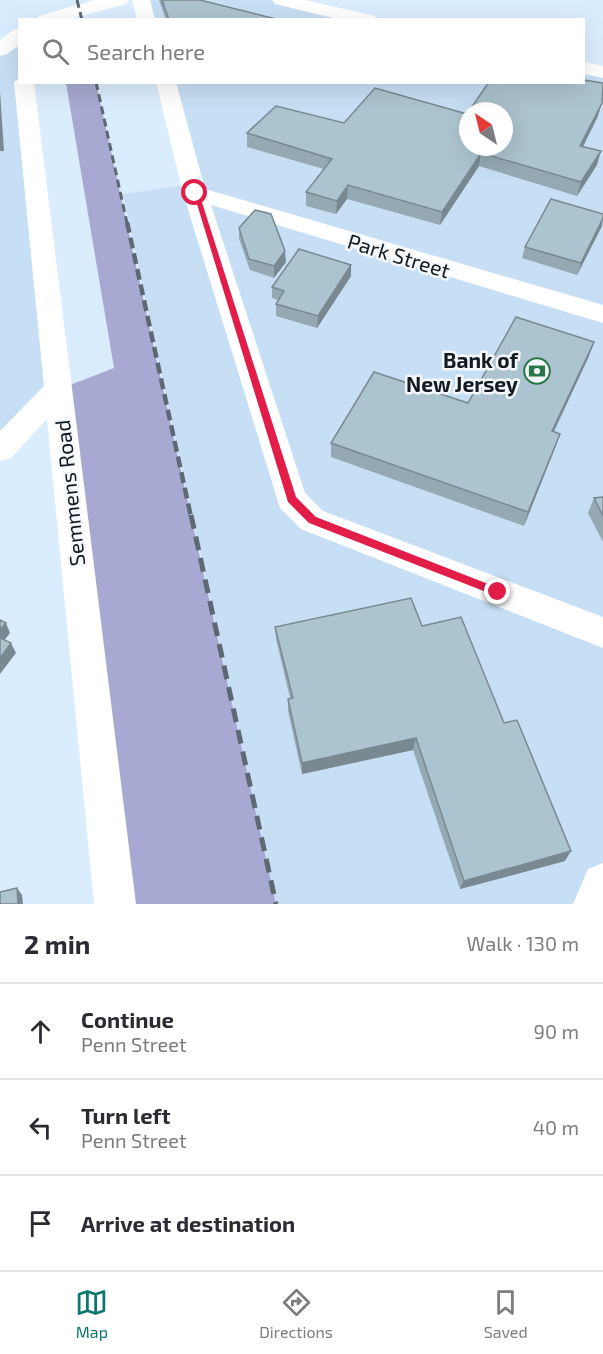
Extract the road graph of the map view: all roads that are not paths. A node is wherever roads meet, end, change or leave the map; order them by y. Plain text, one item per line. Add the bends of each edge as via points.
1 (120, 0) edge
2 (141, 0) edge
3 (280, 0) edge
4 (52, 18) edge
5 (146, 18) edge
6 (359, 18) edge
7 (585, 68) edge
8 (603, 72) edge
9 (24, 84) edge
10 (166, 84) edge
11 (195, 193) junction
12 (603, 314) edge
13 (57, 390) junction
14 (0, 450) edge
15 (603, 633) edge
16 (603, 884) edge
17 (115, 904) edge
18 (594, 904) edge

1 - 4 street
2 - 5 street
3 - 6 street
7 - 8 street
9 - 13 street, Semmens Road
10 - 11 street
11 - 12 street, Park Street
11 - 15 street via 291,500 312,520
13 - 14 street
13 - 17 street, Semmens Road
16 - 18 street

